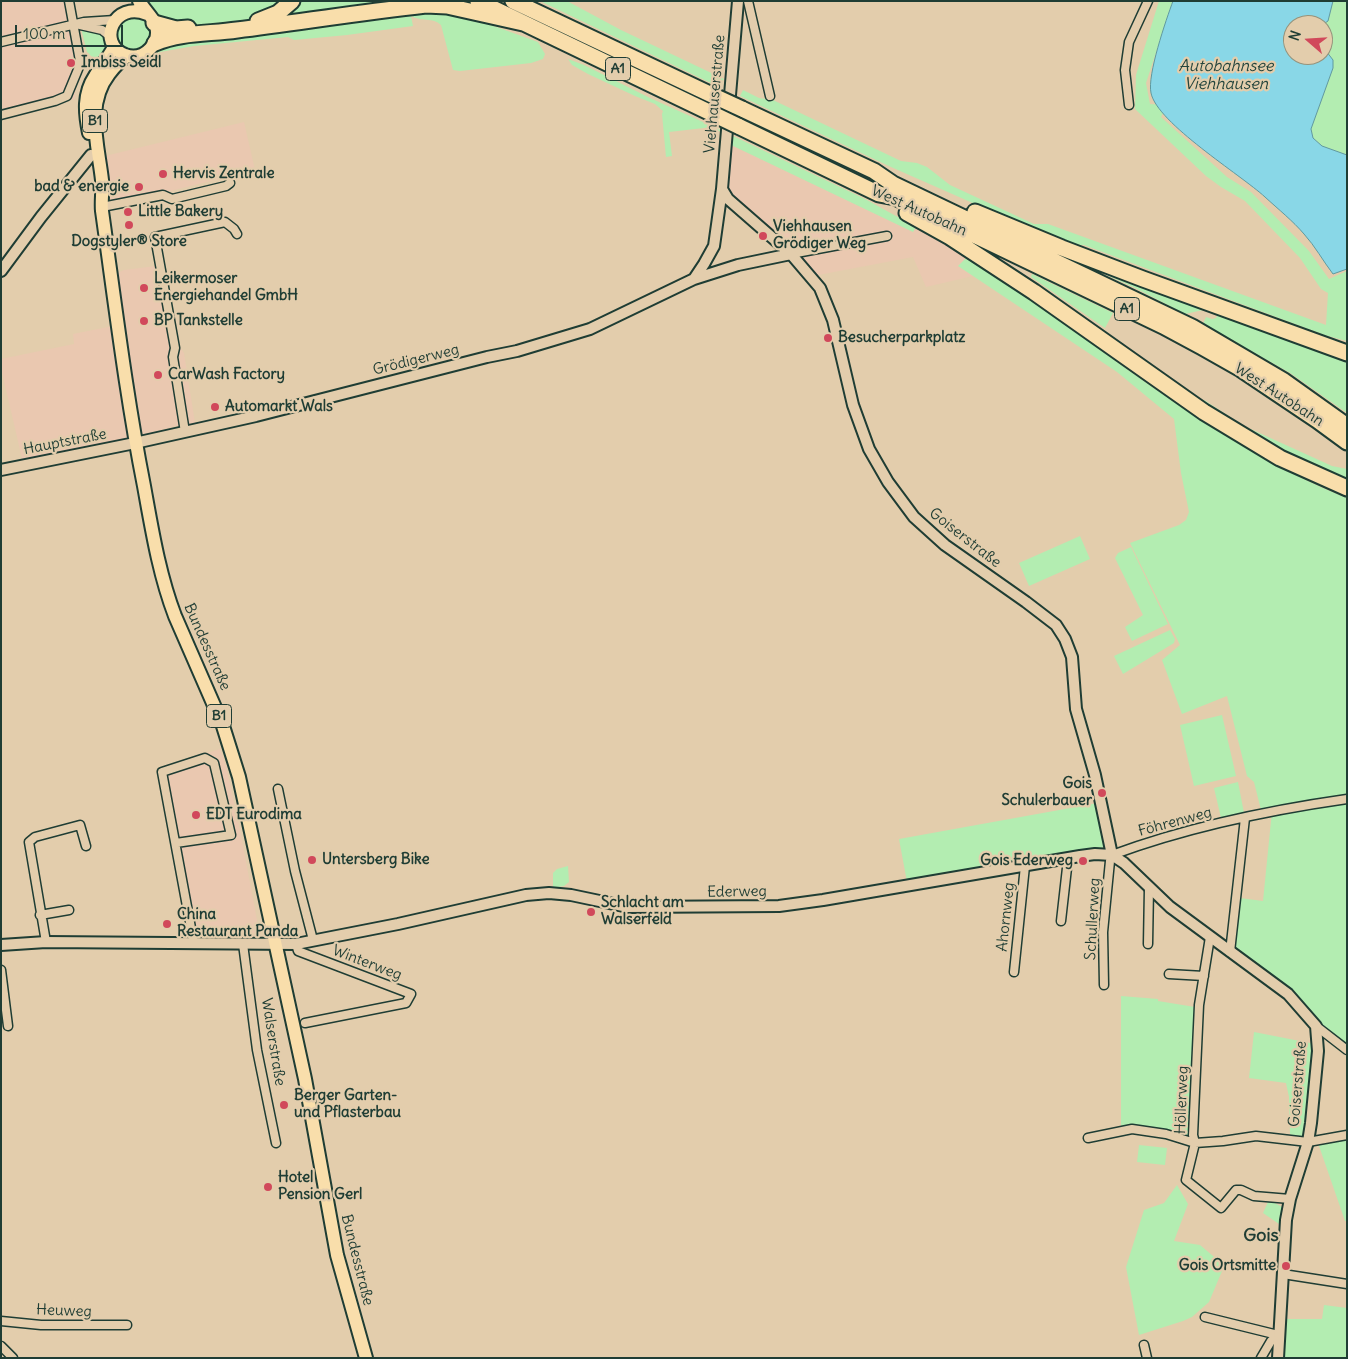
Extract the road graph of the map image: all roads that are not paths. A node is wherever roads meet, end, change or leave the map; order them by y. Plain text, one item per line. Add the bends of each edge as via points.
1 (69, 1) edge
2 (139, 1) edge
3 (292, 1) edge
4 (478, 1) edge
5 (513, 1) edge
6 (738, 1) edge
7 (748, 1) edge
8 (1148, 1) edge
9 (120, 11) edge
10 (525, 11) edge
11 (151, 18) junction
12 (73, 25) junction
13 (1, 42) edge
14 (113, 42) junction
15 (155, 43) junction
16 (128, 56) junction
17 (770, 96) dead end
18 (1129, 105) dead end
19 (1, 115) edge
20 (91, 155) junction
21 (874, 171) junction
22 (230, 183) dead end
23 (722, 189) junction
24 (879, 194) junction
25 (102, 203) junction
26 (237, 234) dead end
27 (887, 236) dead end
28 (791, 254) junction
29 (1, 271) edge
30 (694, 279) junction
31 (1347, 353) edge
32 (1347, 426) edge
33 (184, 432) junction
34 (1347, 442) edge
35 (136, 443) junction
36 (1, 470) edge
37 (1347, 488) edge
38 (278, 789) dead end
39 (1347, 799) edge
40 (1246, 818) junction
41 (176, 843) junction
42 (86, 846) dead end
43 (1112, 855) junction
44 (1068, 859) junction
45 (1025, 866) junction
46 (1149, 888) junction
47 (69, 910) dead end
48 (40, 915) junction
49 (1061, 921) dead end
50 (1210, 937) junction
51 (313, 940) junction
52 (46, 942) junction
53 (274, 943) junction
54 (194, 944) junction
55 (242, 944) junction
56 (296, 944) junction
57 (1148, 944) dead end
58 (1, 945) edge
59 (1230, 952) junction
60 (1, 970) edge
61 (1014, 972) dead end
62 (1169, 974) dead end
63 (1204, 976) junction
64 (1104, 984) dead end
65 (305, 1023) dead end
66 (8, 1026) dead end
67 (1316, 1026) junction
68 (1347, 1050) edge
69 (1347, 1135) edge
70 (1088, 1138) dead end
71 (1308, 1142) junction
72 (276, 1143) dead end
73 (1195, 1143) junction
74 (1290, 1199) junction
75 (1283, 1274) junction
76 (1347, 1284) edge
77 (1205, 1317) dead end
78 (1, 1320) edge
79 (127, 1325) dead end
80 (1278, 1335) junction
81 (1144, 1345) dead end
82 (1, 1346) edge
83 (13, 1358) edge
84 (366, 1358) edge
85 (1147, 1358) edge
86 (1261, 1358) edge
87 (1278, 1358) edge

1 - 12 street
2 - 11 main road
3 - 11 highway via 278,13 253,23 176,29
4 - 10 highway, West Autobahn / A1
5 - 10 highway, West Autobahn / A1
6 - 23 street, Viehhauserstraße
7 - 17 street
8 - 18 street via 1129,42 1125,70
9 - 11 main road via 140,11
9 - 12 street
9 - 14 main road, Bundesstraße / B1 via 111,28
10 - 15 highway via 426,5 184,35
10 - 21 highway, West Autobahn / A1, bridge
10 - 24 highway, West Autobahn / A1, bridge via 713,114
11 - 15 main road via 157,32
12 - 13 street
12 - 14 street via 97,28 108,34
12 - 19 street via 80,67 67,96
14 - 16 main road via 120,52
14 - 20 main road, Bundesstraße / B1 via 87,94 85,110
15 - 16 main road, Bundesstraße / B1 via 144,54
16 - 25 main road, Bundesstraße / B1 via 120,60 106,78 95,104
20 - 25 main road, Bundesstraße / B1
20 - 29 street
21 - 31 highway via 1062,248
21 - 32 highway, West Autobahn / A1 via 893,184 1192,327 1284,381
22 - 25 street via 172,199 162,195
23 - 28 street, Goiserstraße via 728,199
23 - 30 street via 714,246
24 - 34 highway, West Autobahn / A1 via 895,197 1163,326 1241,369
24 - 37 highway via 1034,292 1212,417 1280,458
25 - 35 main road, Bundesstraße / B1
26 - 33 street via 225,222 155,237 175,348 172,358
27 - 28 street
28 - 30 street, Grödigerweg via 738,265
28 - 43 street, Goiserstraße via 824,295 853,405 869,449 888,482 914,517 945,545 1056,625 1066,639 1072,657 1076,709
30 - 33 street, Grödigerweg via 590,329 554,340
33 - 35 street, Grödigerweg
35 - 36 street, Hauptstraße
35 - 53 main road, Bundesstraße / B1 via 168,597 223,726 238,772
38 - 51 street
39 - 40 street, Föhrenweg
40 - 43 street, Föhrenweg
40 - 59 street
41 - 41 street via 162,772 205,758 214,763 231,834
41 - 54 street
42 - 48 street via 80,825 35,837 29,842
43 - 44 street, Ederweg via 1095,854
43 - 46 street, Goiserstraße
43 - 64 street, Schullerweg via 1103,932
44 - 45 street, Ederweg
44 - 49 street
45 - 51 street, Ederweg via 778,906 635,907 571,895 539,893
45 - 61 street, Ahornweg
46 - 50 street, Goiserstraße
46 - 57 street
47 - 48 street
48 - 52 street
50 - 59 street, Goiserstraße
50 - 63 street, Höllerweg
51 - 56 street, Ederweg
52 - 54 street
52 - 58 street
53 - 55 street
53 - 56 street, Ederweg
53 - 84 main road, Bundesstraße / B1 via 305,1079 337,1255
54 - 55 street
55 - 72 street, Walserstraße via 257,1050
56 - 65 street, Winterweg via 298,951 411,994 406,1003
59 - 67 street, Goiserstraße via 1288,994
60 - 66 street
62 - 63 street
63 - 73 street, Höllerweg via 1199,1004
67 - 68 street
67 - 71 street, Goiserstraße via 1318,1051
69 - 71 street
70 - 73 street via 1132,1129
71 - 73 street via 1256,1136
71 - 74 street, Goiserstraße
73 - 74 street, Höllerweg via 1186,1180 1221,1208 1236,1190 1254,1196
74 - 75 street, Goiserstraße
75 - 76 street
75 - 80 street, Goiserstraße
77 - 80 street
78 - 79 street, Heuweg via 41,1325
80 - 86 street
80 - 87 street, Goiserstraße
81 - 85 street
82 - 83 street

